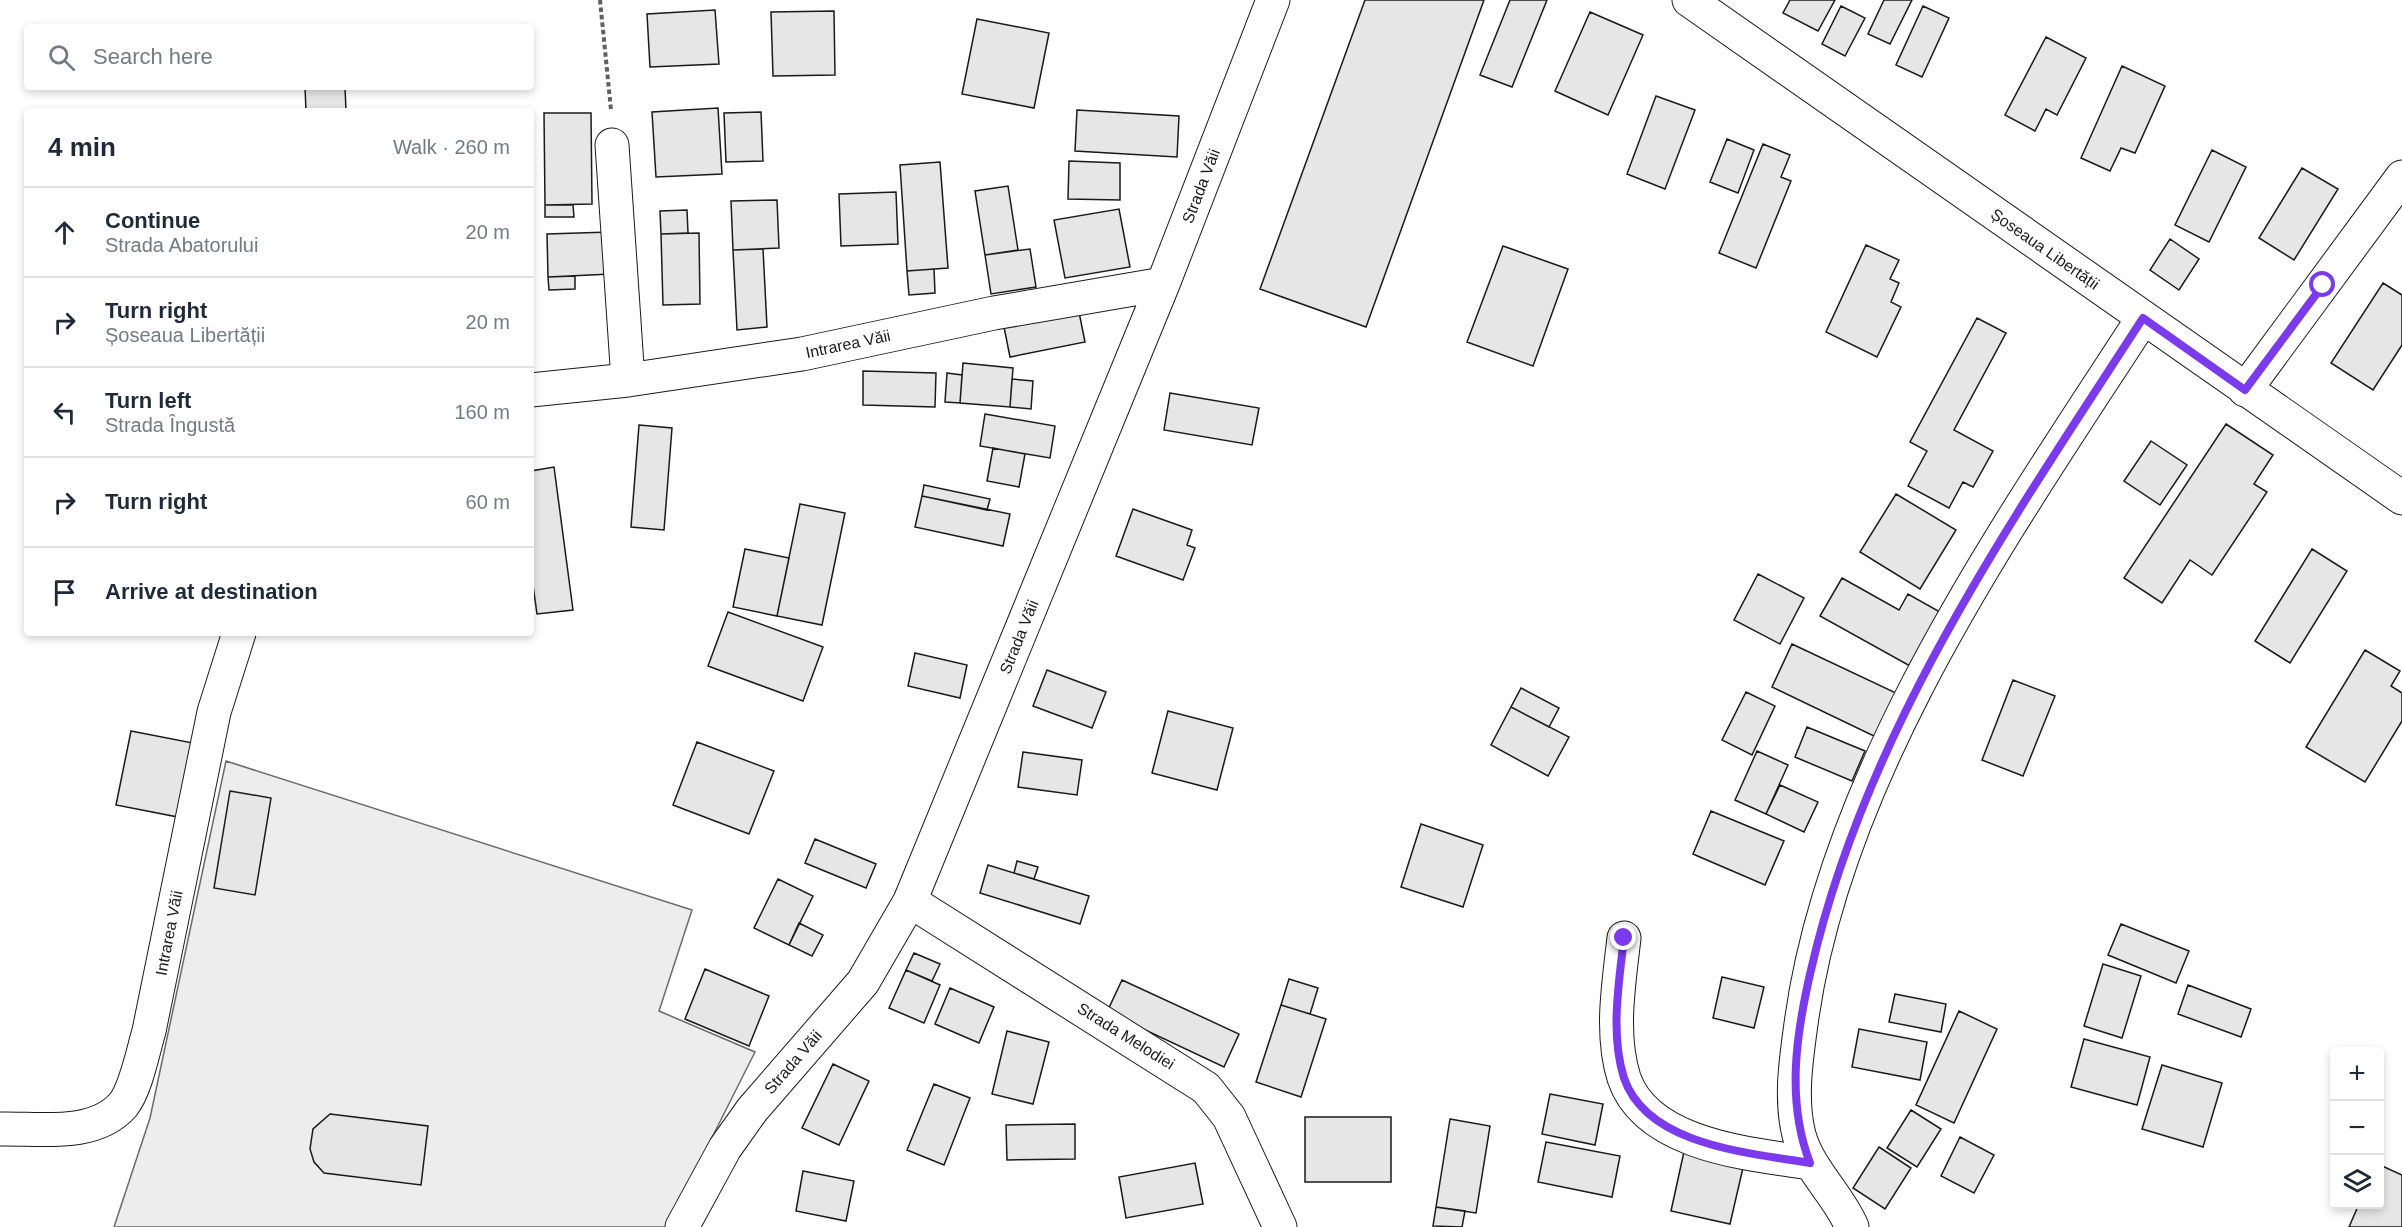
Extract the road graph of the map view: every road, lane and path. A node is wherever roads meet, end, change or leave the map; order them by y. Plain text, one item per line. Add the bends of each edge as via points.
1 (600, 0) edge
2 (1273, 0) edge
3 (1689, 0) edge
4 (612, 145) joint
5 (2402, 177) edge
6 (1163, 284) junction
7 (2143, 318) junction
8 (627, 381) junction
9 (534, 390) edge
10 (2245, 390) junction
11 (2402, 498) edge
12 (238, 636) edge
13 (910, 901) junction
14 (1624, 938) dead end
15 (0, 1129) edge
16 (1810, 1163) junction
17 (682, 1227) edge
18 (1280, 1227) edge
19 (1852, 1227) edge

1 - 4 path
2 - 6 street, Strada Văii
3 - 7 street, Șoseaua Libertății
4 - 8 street
5 - 10 street
6 - 8 street, Intrarea Văii via 994,313 802,354
6 - 13 street, Strada Văii
7 - 10 street, Șoseaua Libertății
7 - 16 street via 1991,556 1918,687 1864,800 1822,923 1804,999 1795,1100 1799,1135
8 - 9 street, Intrarea Văii
10 - 11 street, Șoseaua Libertății
12 - 15 street, Intrarea Văii via 214,712 148,1031 124,1104 102,1121 79,1127
13 - 17 street, Strada Văii via 863,982 752,1110 725,1148
13 - 18 street, Strada Melodiei via 1206,1088 1229,1117
14 - 16 street via 1619,981 1620,1057 1625,1079 1641,1107 1690,1138 1726,1149
16 - 19 street

